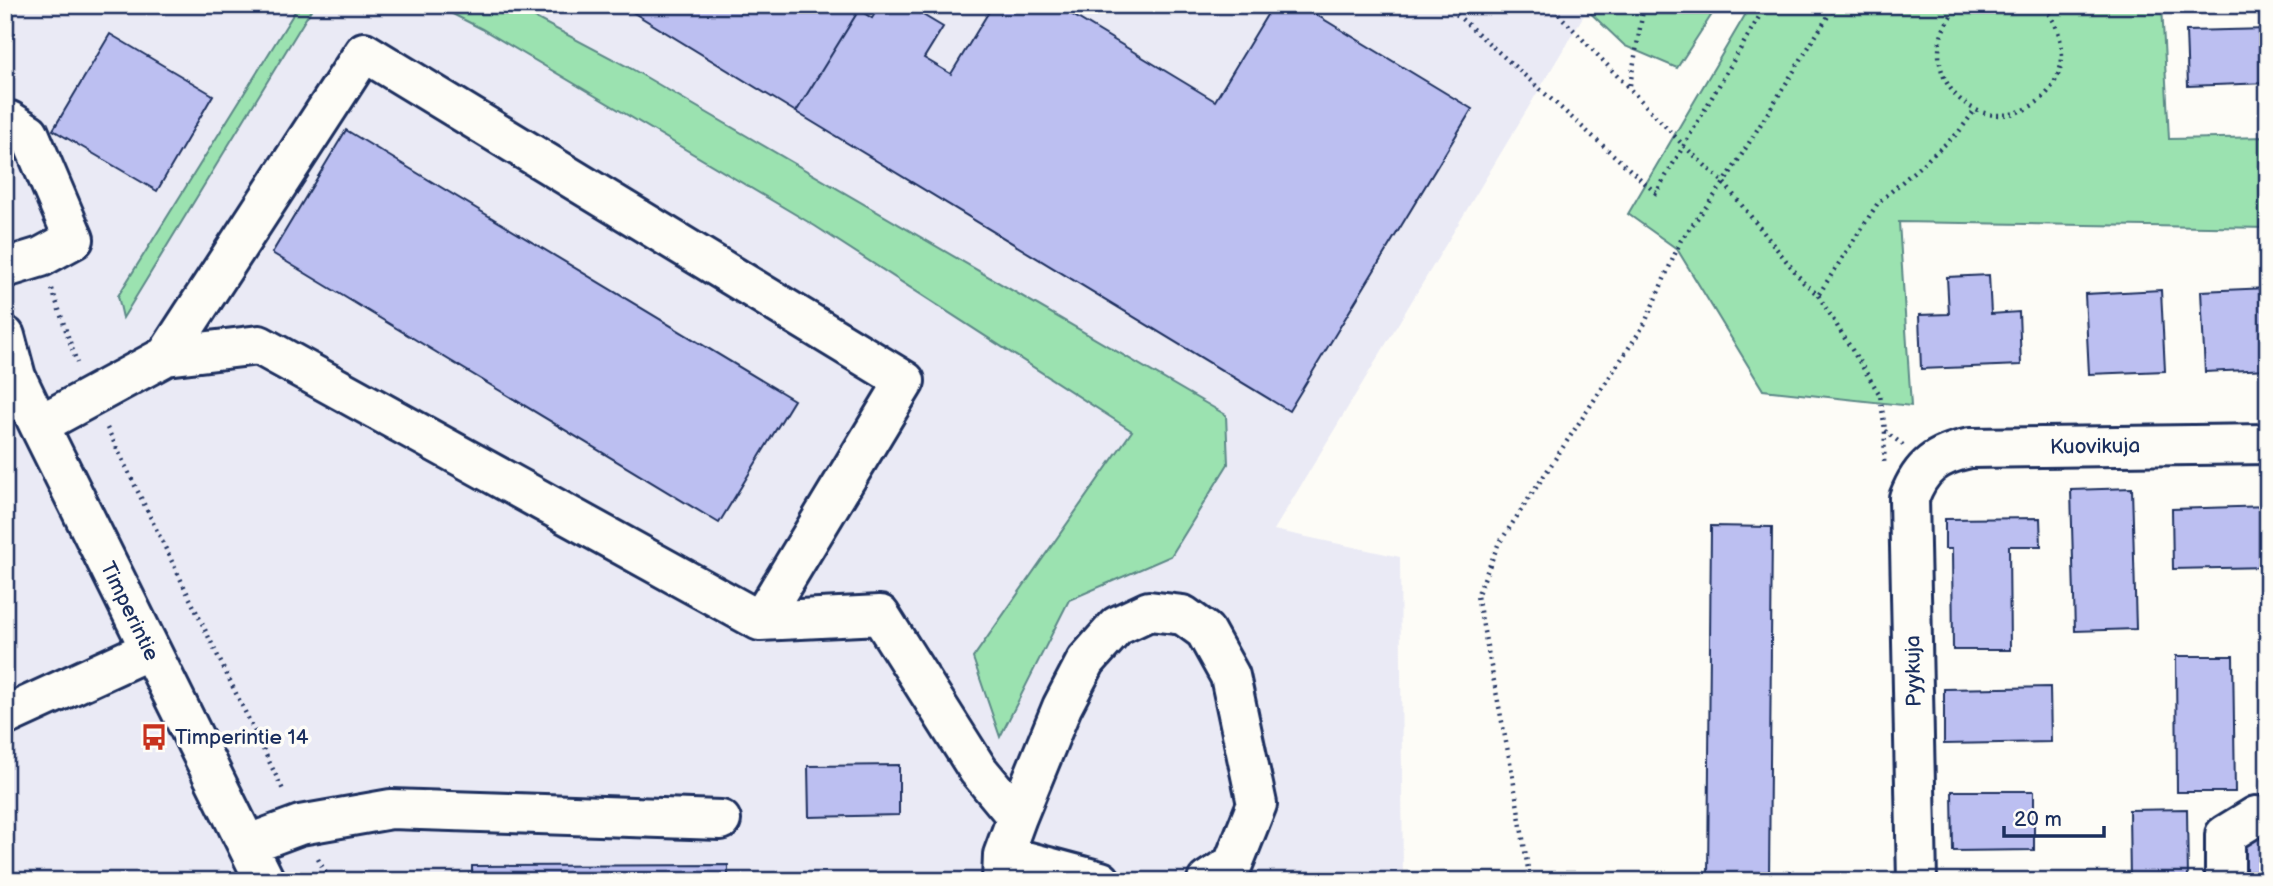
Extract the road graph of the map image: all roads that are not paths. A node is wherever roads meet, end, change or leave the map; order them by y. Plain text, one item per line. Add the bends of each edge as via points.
1 (5, 121) edge
2 (5, 268) edge
3 (5, 336) edge
4 (166, 356) junction
5 (11, 378) edge
6 (39, 425) junction
7 (2268, 444) edge
8 (1926, 465) joint
9 (760, 621) junction
10 (149, 650) junction
11 (5, 716) edge
12 (2256, 816) dead end
13 (1017, 817) junction
14 (721, 820) dead end
15 (248, 844) junction
16 (1003, 868) edge
17 (265, 881) edge
18 (1101, 881) edge
19 (1207, 881) edge
20 (1917, 881) edge
21 (2225, 881) edge

1 - 2 street via 29,134 74,239 41,257
3 - 5 street, Timperintie
4 - 6 street
4 - 9 street via 259,345
4 - 9 street via 363,52 905,381
5 - 6 street, Timperintie
6 - 10 street, Timperintie
7 - 8 street, Kuovikuja via 1970,448 1948,452
8 - 20 street, Pyykuja via 1909,498
9 - 13 street via 880,615 978,770
10 - 11 street
10 - 15 street, Timperintie
12 - 21 street via 2225,835
13 - 16 street
13 - 19 street via 1062,707 1086,662 1117,626 1149,611 1183,615 1205,631 1230,676 1257,804 1233,863
14 - 15 street via 391,809 300,825
15 - 17 street, Timperintie
16 - 18 street

